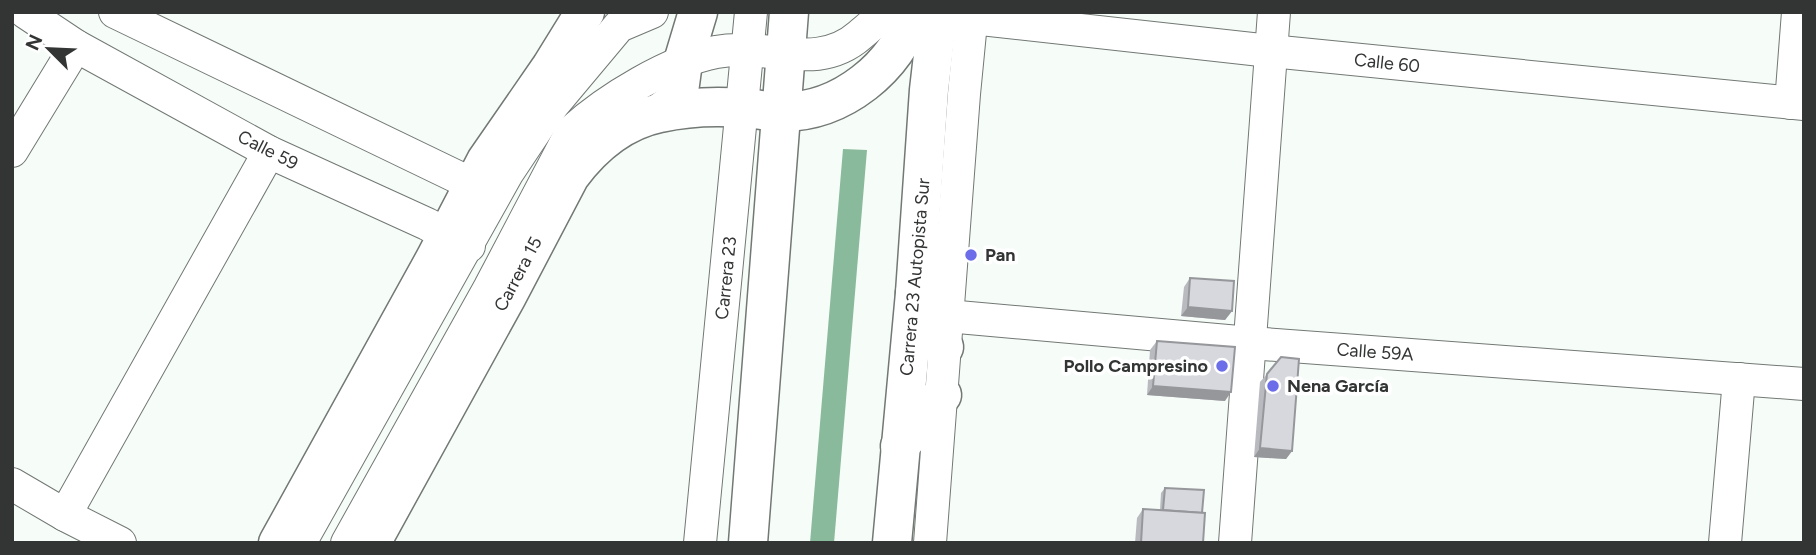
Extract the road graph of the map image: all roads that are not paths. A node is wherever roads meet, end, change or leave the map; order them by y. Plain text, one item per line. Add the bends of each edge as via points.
1 (115, 12) edge
2 (585, 12) edge
3 (612, 12) edge
4 (652, 12) edge
5 (698, 12) edge
6 (751, 12) edge
7 (789, 12) edge
8 (882, 12) edge
9 (914, 12) edge
10 (1274, 12) edge
11 (1798, 12) edge
12 (961, 14) edge
13 (43, 17) edge
14 (76, 46) junction
15 (746, 51) junction
16 (1270, 51) junction
17 (785, 52) junction
18 (683, 62) junction
19 (551, 68) junction
20 (1797, 103) edge
21 (742, 108) junction
22 (661, 112) junction
23 (782, 112) junction
24 (12, 151) edge
25 (269, 152) junction
26 (474, 185) junction
27 (458, 240) junction
28 (511, 268) junction
29 (915, 293) junction
30 (945, 332) junction
31 (1250, 343) junction
32 (1738, 379) junction
33 (1804, 384) edge
34 (942, 395) junction
35 (900, 446) junction
36 (12, 484) edge
37 (65, 515) junction
38 (120, 543) edge
39 (278, 543) edge
40 (300, 543) edge
41 (347, 543) edge
42 (371, 543) edge
43 (699, 543) edge
44 (748, 543) edge
45 (892, 543) edge
46 (930, 543) edge
47 (1235, 543) edge
48 (1726, 543) edge

1 - 26 street
2 - 19 main road
3 - 19 main road
4 - 27 street via 619,26 552,106
5 - 18 main road
6 - 15 street, Carrera 23
7 - 17 main road
8 - 17 street via 847,46 820,56
9 - 23 main road, Carrera 15 via 894,54 876,74 852,92 819,106
10 - 16 street
11 - 20 street
12 - 16 street, Calle 60
12 - 29 main road, Carrera 23 Autopista Sur via 929,90
12 - 30 street
13 - 14 street, Calle 59
14 - 24 street
14 - 25 street, Calle 59
15 - 17 street
15 - 18 street via 718,52
15 - 21 street, Carrera 23
16 - 20 street, Calle 60
16 - 31 street
17 - 23 main road
18 - 22 main road via 678,99
18 - 28 street via 622,94 572,131
19 - 26 main road
21 - 22 main road, Carrera 15
21 - 23 main road, Carrera 15
21 - 43 street, Carrera 23
22 - 28 main road, Carrera 15 via 626,125 583,158
23 - 44 main road
25 - 27 street, Calle 59
25 - 37 street
26 - 27 main road
27 - 28 street, Calle 59
27 - 39 main road
27 - 40 street
28 - 41 street
28 - 42 main road, Carrera 15
29 - 30 main road
29 - 35 main road, Carrera 23 Autopista Sur
30 - 31 street, Calle 59A
30 - 34 street
31 - 32 street, Calle 59A
31 - 47 street
32 - 33 street, Calle 59A
32 - 48 street
34 - 35 main road
34 - 46 street
35 - 45 main road, Carrera 23 Autopista Sur
36 - 37 street
37 - 38 street

